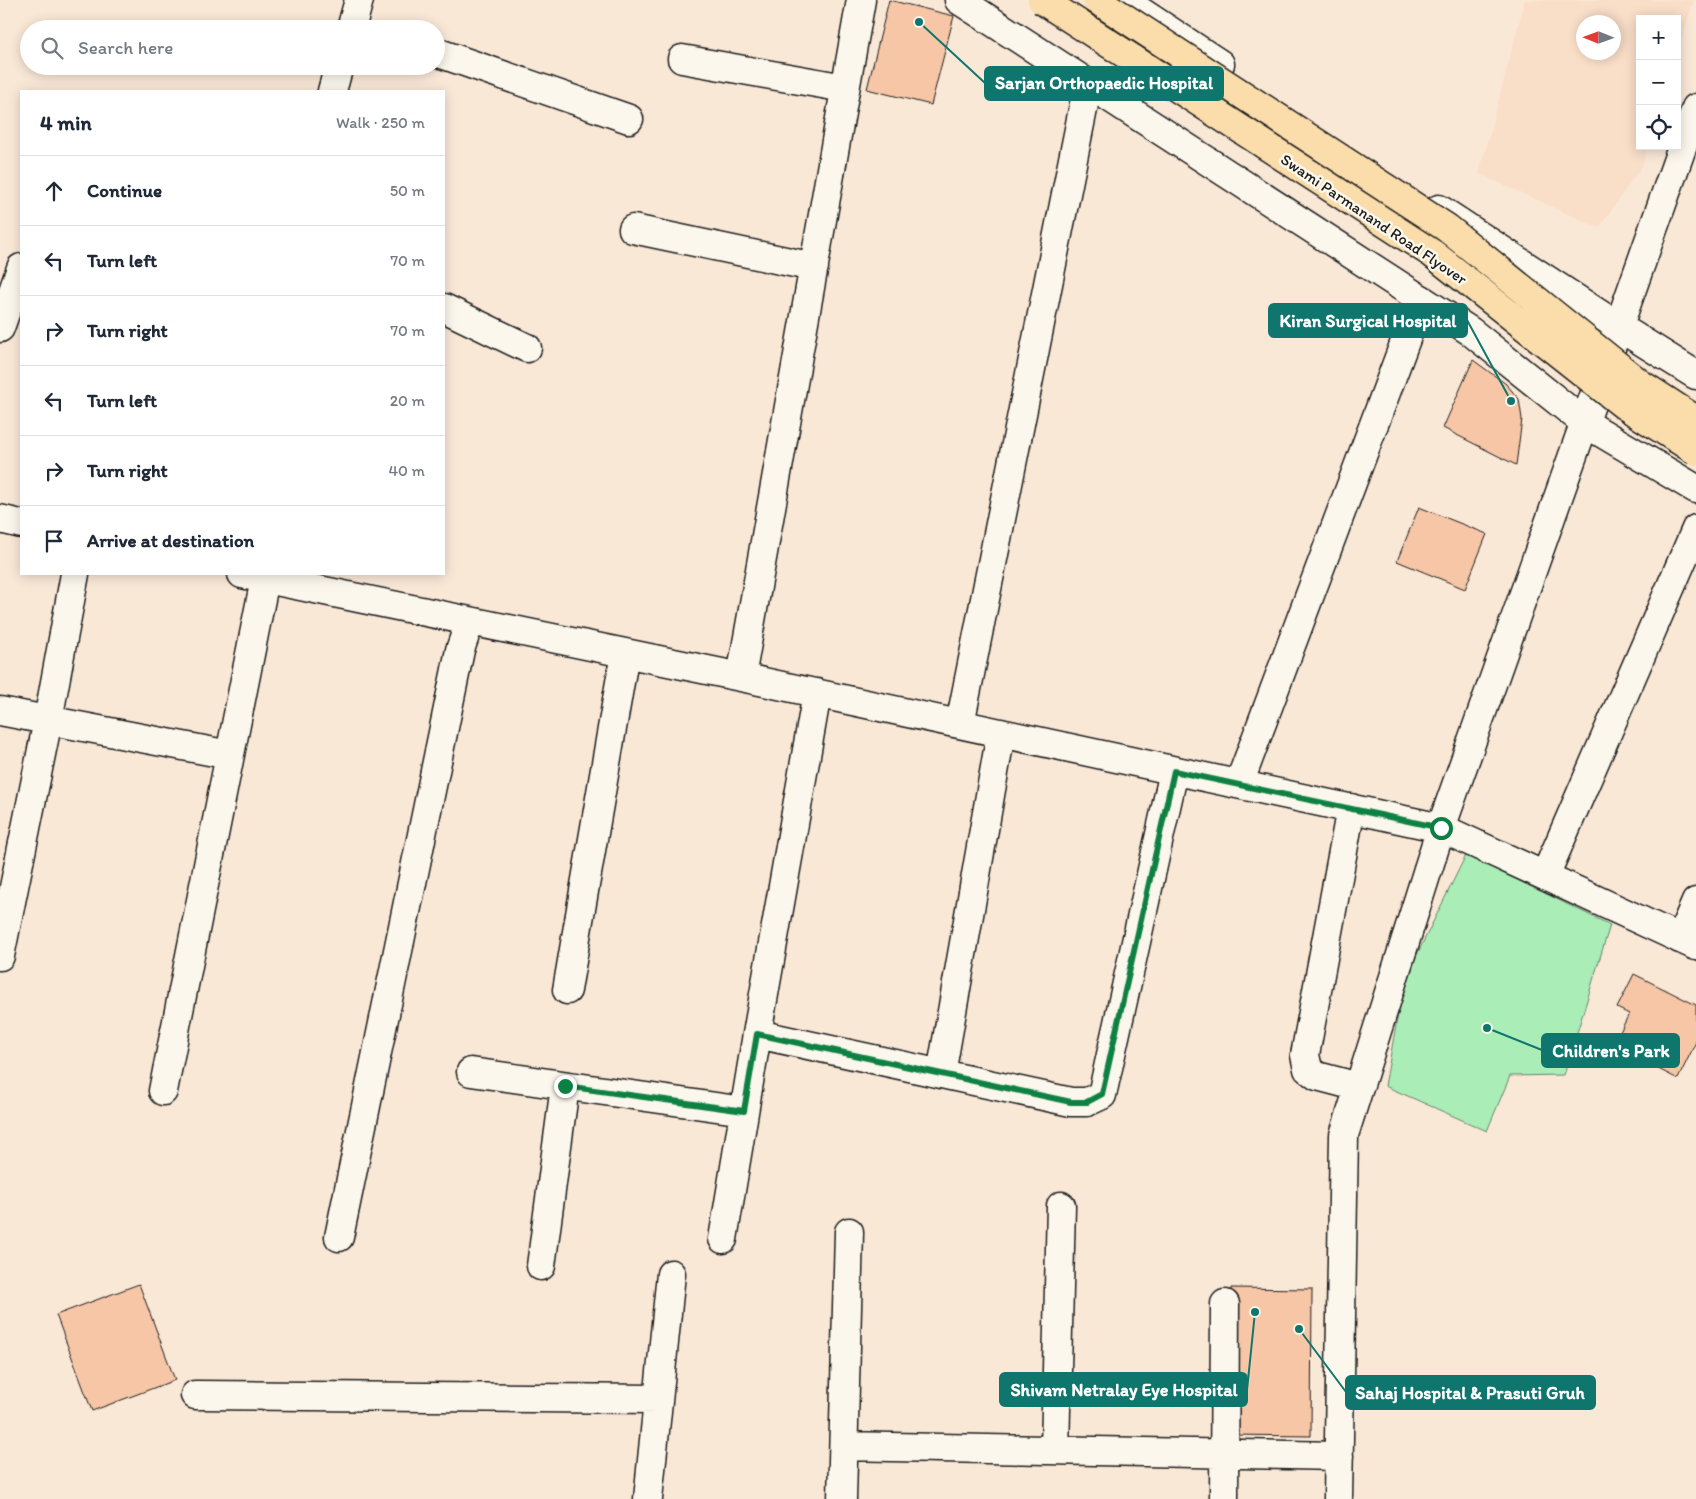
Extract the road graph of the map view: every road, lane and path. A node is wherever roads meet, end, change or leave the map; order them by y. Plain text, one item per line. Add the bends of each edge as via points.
1 (861, 0) edge
2 (959, 0) edge
3 (1042, 0) edge
4 (1097, 0) edge
5 (1123, 0) edge
6 (445, 55) edge
7 (682, 58) dead end
8 (336, 75) edge
9 (1088, 84) junction
10 (845, 88) junction
11 (332, 90) edge
12 (1696, 108) edge
13 (630, 119) dead end
14 (633, 229) dead end
15 (814, 267) junction
16 (20, 271) edge
17 (1421, 299) junction
18 (445, 308) edge
19 (1619, 327) junction
20 (0, 328) edge
21 (527, 348) dead end
22 (1696, 375) edge
23 (1696, 420) edge
24 (1585, 423) junction
25 (1696, 451) edge
26 (1696, 489) edge
27 (0, 519) edge
28 (20, 524) edge
29 (1696, 529) edge
30 (75, 575) edge
31 (254, 576) edge
32 (470, 621) junction
33 (625, 653) junction
34 (741, 677) junction
35 (817, 693) junction
36 (0, 711) edge
37 (48, 720) junction
38 (960, 724) junction
39 (1001, 733) junction
40 (230, 756) junction
41 (1174, 771) junction
42 (1239, 784) junction
43 (1351, 808) junction
44 (1441, 828) junction
45 (1545, 876) junction
46 (1696, 902) edge
47 (1688, 942) edge
48 (0, 956) edge
49 (568, 990) dead end
50 (757, 1034) junction
51 (471, 1072) dead end
52 (941, 1074) junction
53 (565, 1086) junction
54 (1359, 1087) junction
55 (163, 1091) dead end
56 (744, 1111) junction
57 (1061, 1206) dead end
58 (850, 1232) dead end
59 (340, 1237) dead end
60 (723, 1239) dead end
61 (541, 1266) dead end
62 (671, 1274) dead end
63 (1225, 1304) dead end
64 (195, 1395) dead end
65 (658, 1399) junction
66 (844, 1446) junction
67 (1055, 1450) junction
68 (1225, 1453) junction
69 (1339, 1456) junction
70 (648, 1499) edge
71 (842, 1499) edge
72 (1224, 1499) edge
73 (1338, 1499) edge

1 - 10 street
2 - 9 street
3 - 25 highway, Swami Parmanand Road Flyover, bridge via 1433,254 1624,405
4 - 23 highway, Swami Parmanand Road Flyover, bridge via 1447,228 1639,383
5 - 19 street
6 - 13 street
7 - 10 street
8 - 11 street
9 - 17 street
9 - 38 street
10 - 15 street
12 - 19 street
14 - 15 street
15 - 34 street
16 - 20 street
17 - 24 street via 1470,331
17 - 42 street
18 - 21 street
19 - 22 street
19 - 24 street
24 - 26 street
24 - 44 street
27 - 28 street
29 - 45 street
30 - 37 street
31 - 32 street
31 - 40 street
32 - 33 street
32 - 59 street via 460,650
33 - 34 street
33 - 49 street
34 - 35 street
35 - 38 street
35 - 50 street
36 - 37 street
37 - 40 street
37 - 48 street
38 - 39 street
39 - 41 street
39 - 52 street
40 - 55 street
41 - 42 street
41 - 52 street via 1102,1094 1087,1102 1071,1102
42 - 43 street
43 - 44 street
43 - 54 street via 1305,1055 1308,1069 1316,1076
44 - 45 street
44 - 54 street
45 - 47 street
46 - 47 street
50 - 52 street
50 - 56 street
51 - 53 street
53 - 56 street
53 - 61 street
54 - 69 street via 1344,1135
56 - 60 street
57 - 67 street
58 - 66 street
62 - 65 street
63 - 68 street
64 - 65 street
65 - 70 street
66 - 67 street
66 - 71 street
67 - 68 street
68 - 69 street
68 - 72 street
69 - 73 street

